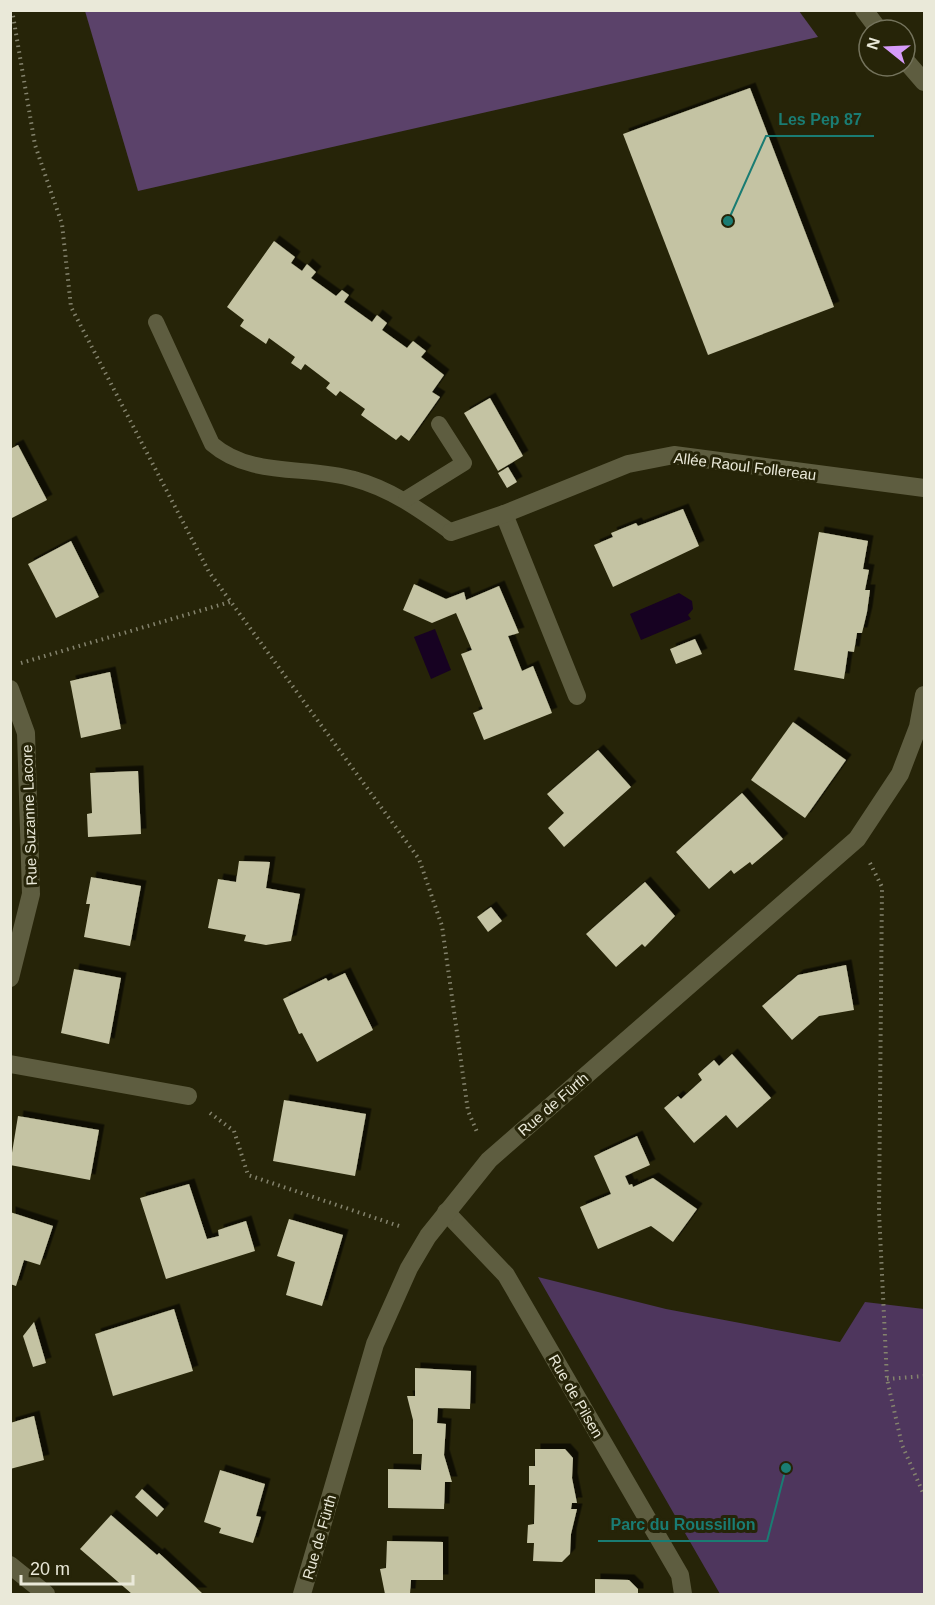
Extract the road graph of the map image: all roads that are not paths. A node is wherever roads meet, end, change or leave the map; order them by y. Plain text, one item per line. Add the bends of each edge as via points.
1 (156, 322) dead end
2 (439, 424) dead end
3 (924, 488) edge
4 (406, 499) junction
5 (504, 514) junction
6 (451, 532) joint
7 (10, 689) edge
8 (924, 695) edge
9 (577, 696) dead end
10 (10, 978) edge
11 (10, 1064) edge
12 (189, 1096) road end
13 (446, 1212) junction
14 (10, 1565) edge
15 (46, 1594) edge
16 (302, 1594) edge
17 (683, 1594) edge

1 - 4 lane via 212,444 227,457 353,478
2 - 4 lane via 464,463
3 - 5 street, Allée Raoul Follereau via 674,455 628,464
4 - 6 lane
5 - 6 street, Allée Raoul Follereau
5 - 9 street
7 - 10 street, Rue Suzanne Lacore via 26,733 31,894
8 - 13 street, Rue de Fürth via 918,727 900,774 857,839 489,1160
11 - 12 street
13 - 16 street, Rue de Fürth via 409,1268 375,1344
13 - 17 street, Rue de Pilsen via 506,1275 680,1575
14 - 15 street

